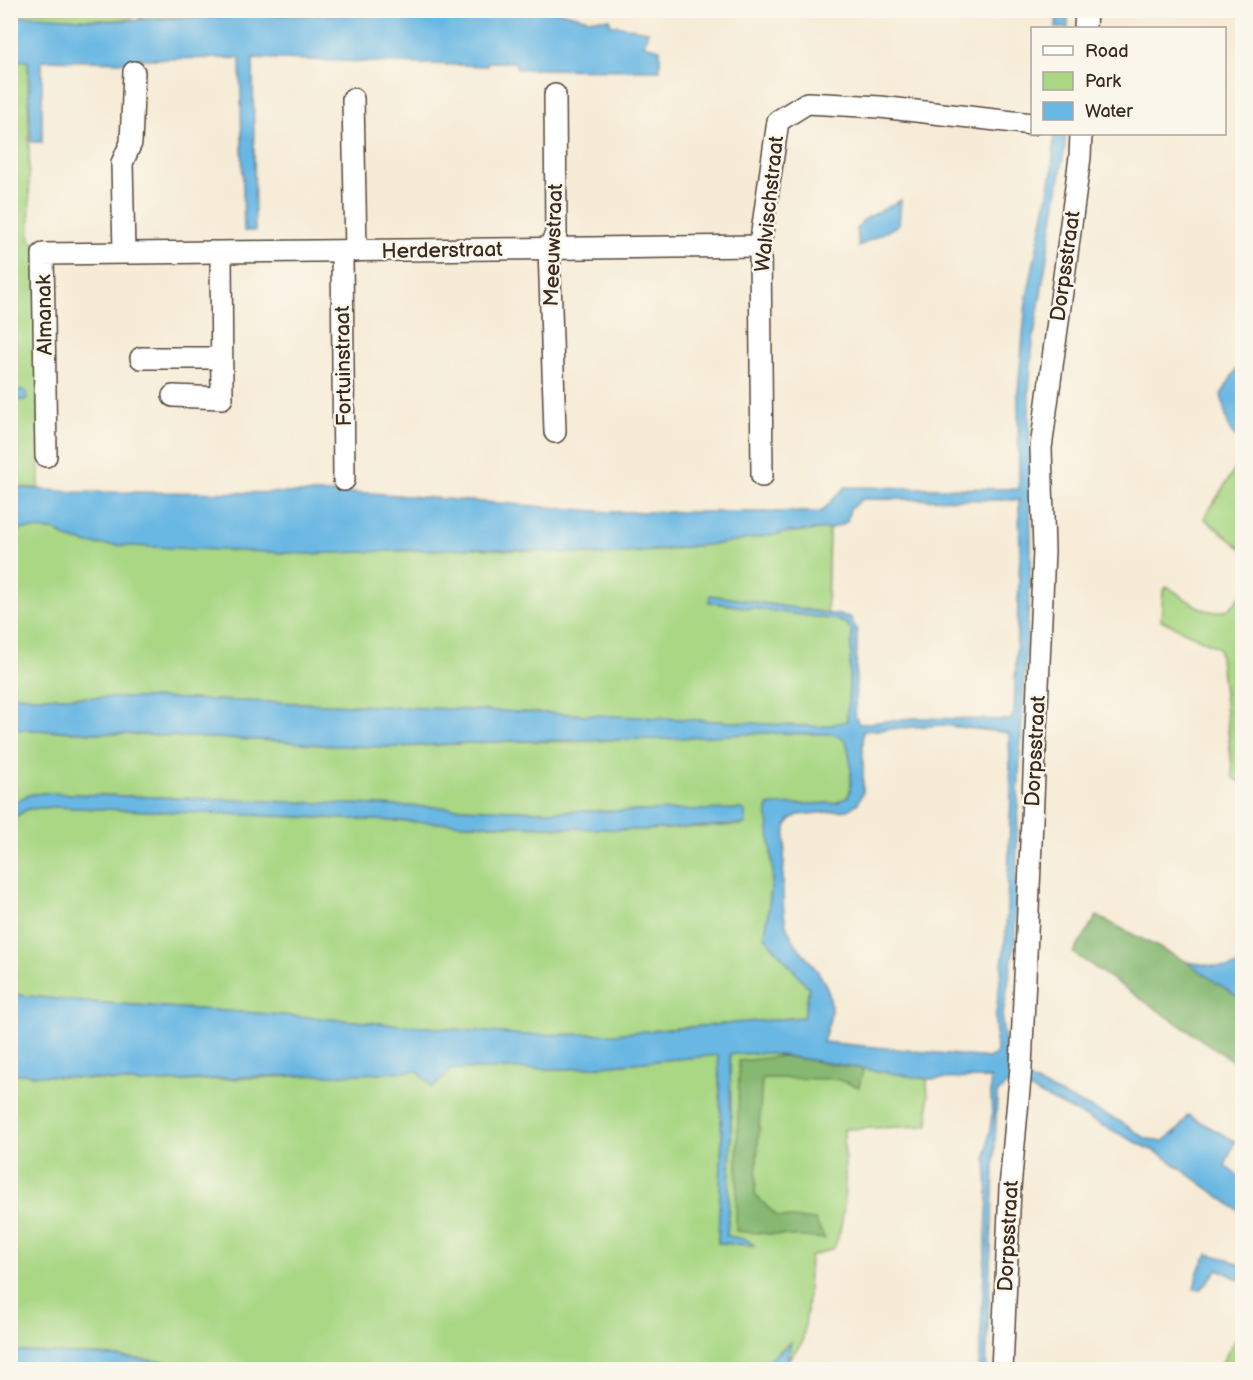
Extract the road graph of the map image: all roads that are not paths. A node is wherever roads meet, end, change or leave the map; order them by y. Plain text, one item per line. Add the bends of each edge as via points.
1 (1086, 10) edge
2 (1085, 27) edge
3 (135, 72) dead end
4 (555, 95) dead end
5 (353, 99) dead end
6 (1031, 124) edge
7 (1081, 135) edge
8 (760, 246) junction
9 (549, 248) junction
10 (349, 251) junction
11 (124, 252) junction
12 (221, 253) junction
13 (141, 358) dead end
14 (221, 358) junction
15 (173, 396) dead end
16 (555, 432) dead end
17 (46, 456) dead end
18 (762, 476) dead end
19 (344, 480) dead end
20 (1002, 1370) edge

1 - 2 street
3 - 11 street via 131,143 122,163
4 - 9 street, Meeuwstraat via 556,234
5 - 10 street, Fortuinstraat
6 - 8 street, Walvischstraat via 807,103 778,121
7 - 20 street, Dorpsstraat via 1041,448 1044,552 1021,1067 1010,1188
8 - 9 street, Herderstraat
8 - 18 street, Walvischstraat
9 - 10 street, Herderstraat
9 - 16 street, Meeuwstraat
10 - 12 street, Herderstraat
10 - 19 street, Fortuinstraat
11 - 12 street, Herderstraat
11 - 17 street, Almanak via 44,254
12 - 14 street
13 - 14 street
14 - 15 street via 222,398

